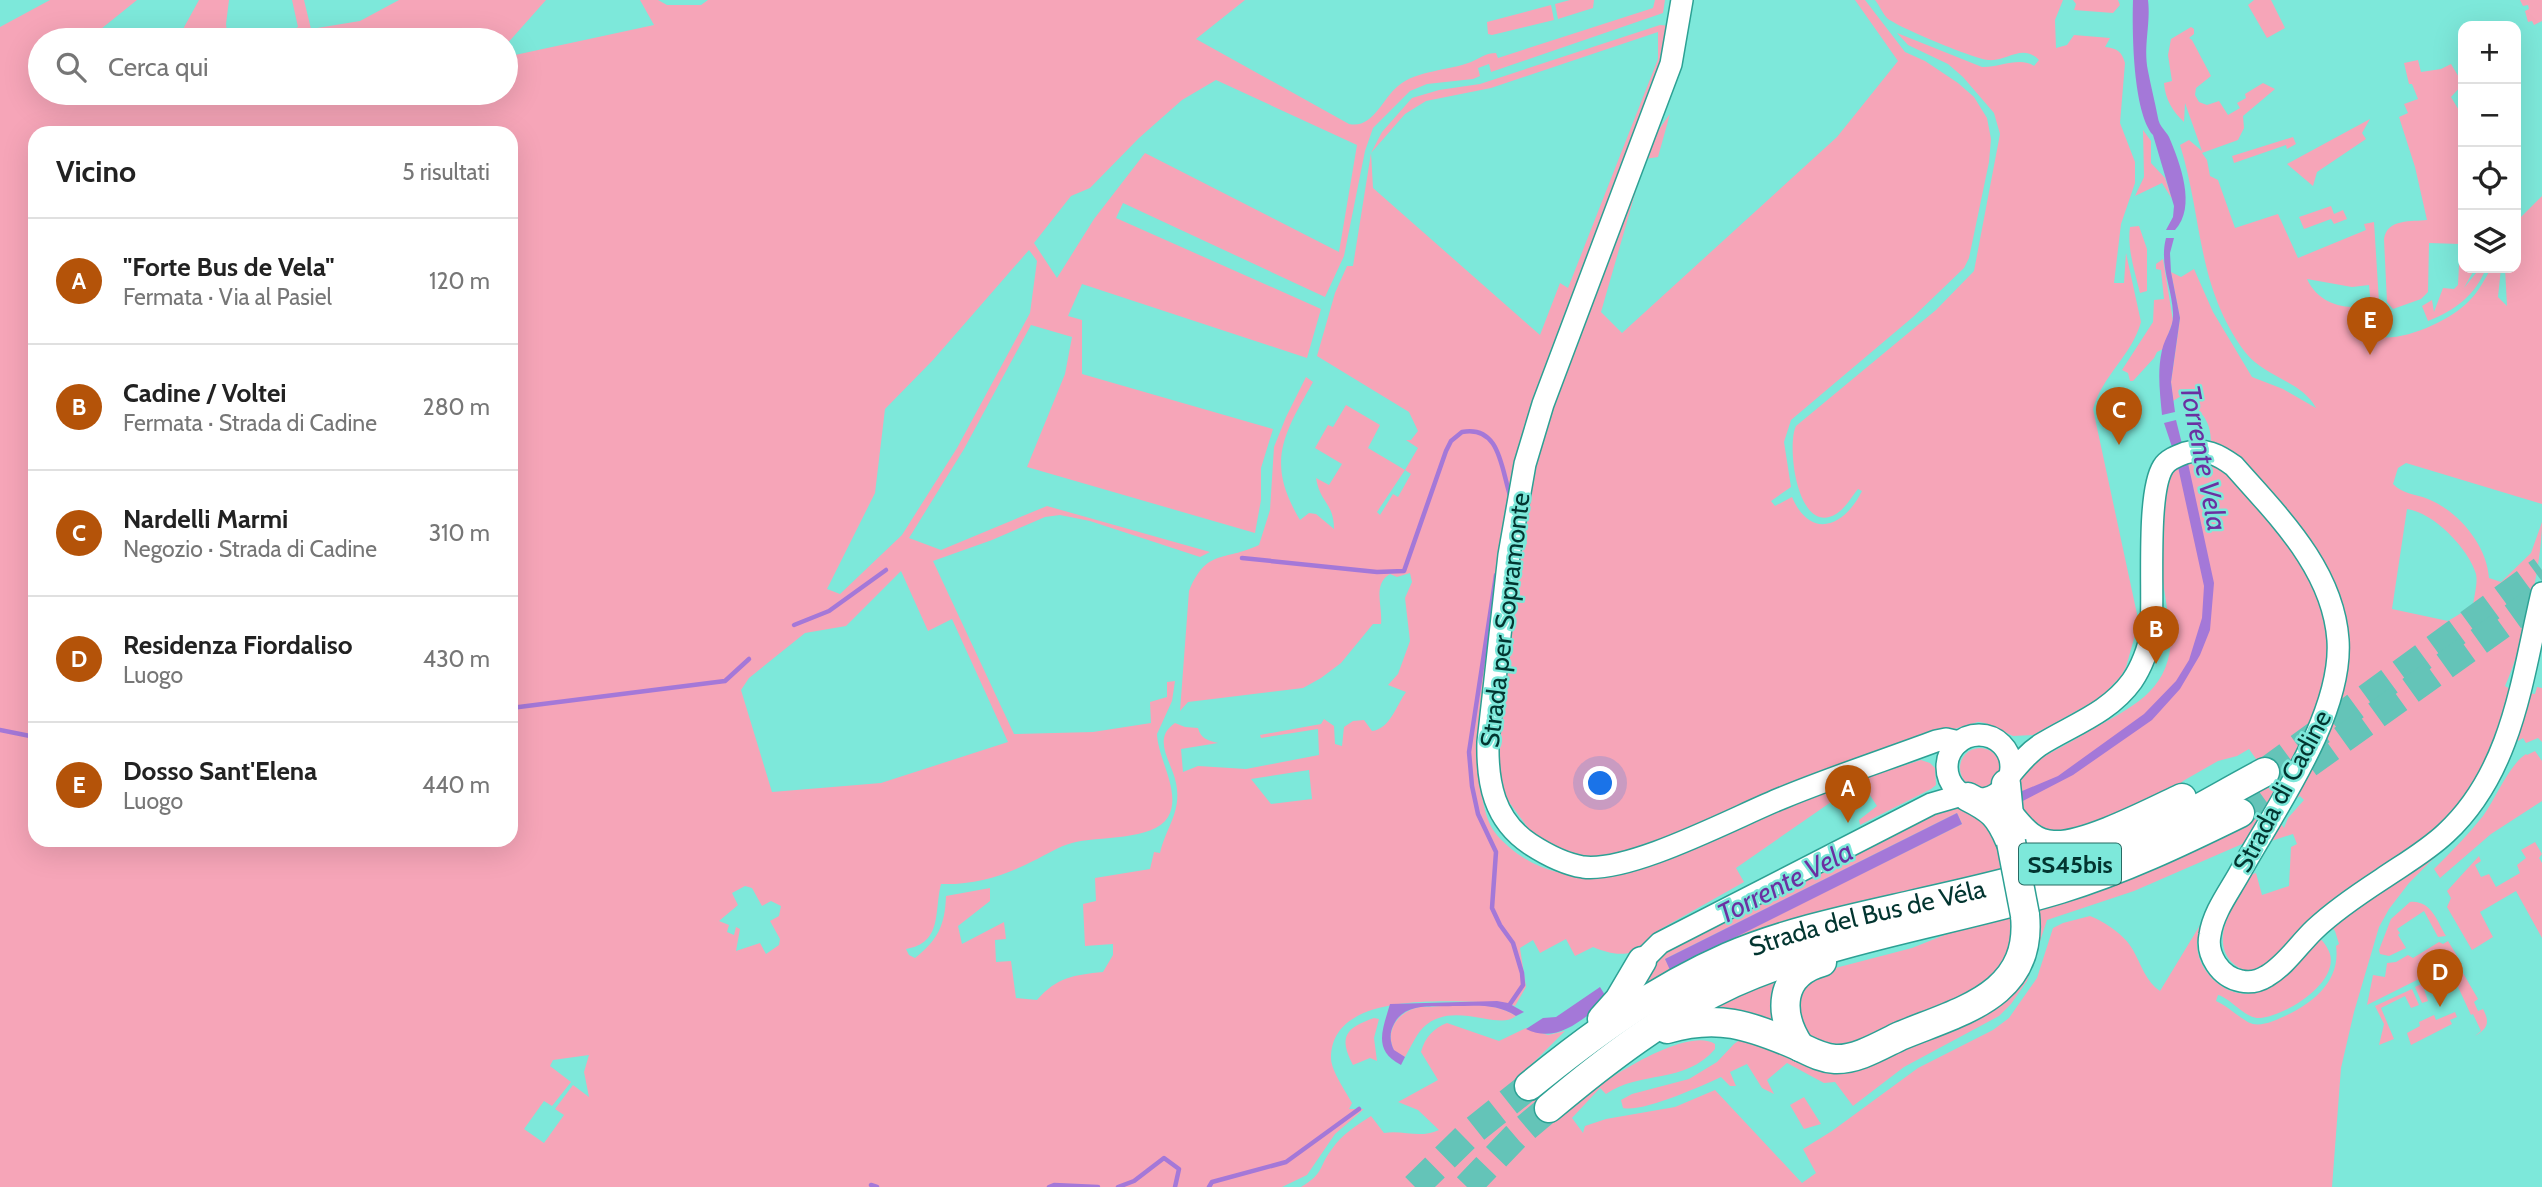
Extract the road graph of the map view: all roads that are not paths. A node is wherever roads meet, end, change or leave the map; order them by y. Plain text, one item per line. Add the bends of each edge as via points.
1 (1682, 0) edge
2 (2542, 593) edge
3 (1993, 739) junction
4 (1959, 742) junction
5 (2039, 746) junction
6 (1913, 750) junction
7 (1948, 770) junction
8 (2008, 779) junction
9 (1965, 796) junction
10 (1931, 804) junction
11 (2240, 813) tunnel mouth
12 (2011, 829) junction
13 (1957, 917) junction
14 (1642, 961) joint
15 (1635, 1042) junction
16 (1800, 1047) junction
17 (1571, 1052) junction
18 (1529, 1086) tunnel mouth
19 (1549, 1108) tunnel mouth

1 - 6 main road, Strada per Sopramonte via 1671,64 1543,404 1525,464 1509,555 1490,732 1492,794 1506,821 1534,846 1566,863 1606,867
2 - 5 main road, Strada di Cadine via 2508,735 2489,780 2445,834 2351,900 2276,970 2254,982 2230,978 2221,971 2209,944 2210,934 2320,727 2334,689 2338,638 2325,585 2312,560 2234,466 2218,454 2180,455 2162,468 2156,484 2150,636 2138,671 2124,691 2094,716
3 - 4 main road via 1973,736
3 - 5 main road
3 - 8 main road via 2009,757
4 - 6 main road, Strada per Sopramonte via 1936,740
4 - 7 main road
5 - 8 main road, Strada di Cadine
6 - 7 main road via 1930,752
7 - 9 main road via 1956,789
7 - 10 main road
8 - 9 main road via 1993,796
8 - 12 highway
9 - 10 main road
9 - 12 highway via 1991,808
10 - 14 main road via 1660,943
11 - 13 highway, Strada del Bus de Véla / SS45bis via 2160,852 2061,889
12 - 16 highway, bridge via 2027,934 2018,966 1990,997 1846,1059 1819,1056
12 - 17 highway, Strada del Bus de Véla / SS45bis via 2052,845 2073,844 2260,764 2148,836 2099,855 1800,932 1729,957 1617,1018
13 - 15 highway, Strada del Bus de Véla / SS45bis via 1768,969 1721,989
13 - 16 highway via 1920,935 1835,957 1799,973 1788,989 1786,1013
14 - 17 highway via 1619,1000
15 - 16 highway via 1688,1023 1716,1021 1754,1027
15 - 19 highway, Strada del Bus de Véla / SS45bis
17 - 18 highway, Strada del Bus de Véla / SS45bis

